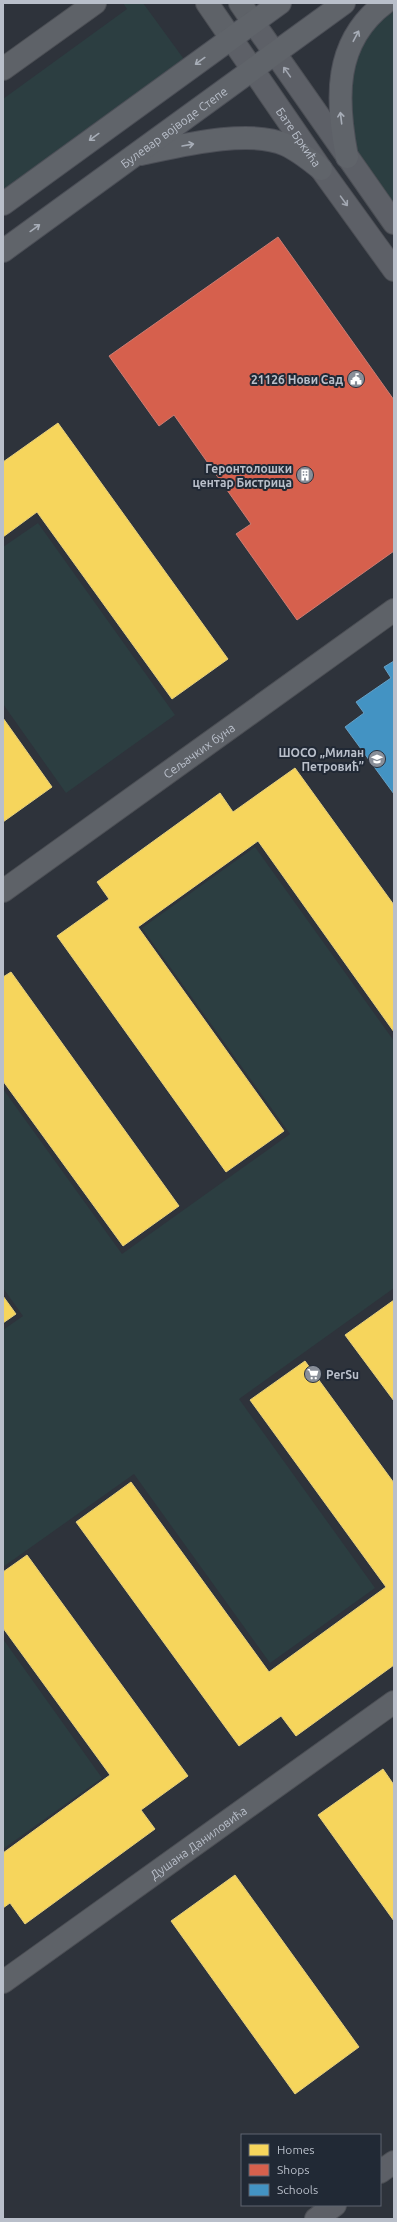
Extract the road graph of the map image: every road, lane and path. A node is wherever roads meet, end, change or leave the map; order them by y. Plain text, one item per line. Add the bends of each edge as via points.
1 (95, 3) edge
2 (207, 3) edge
3 (240, 3) edge
4 (280, 3) edge
5 (344, 3) edge
6 (384, 3) edge
7 (253, 22) junction
8 (231, 38) junction
9 (274, 54) junction
10 (3, 69) edge
11 (253, 70) junction
12 (136, 154) junction
13 (347, 157) junction
14 (321, 169) junction
15 (3, 204) edge
16 (394, 223) edge
17 (3, 251) edge
18 (394, 270) edge
19 (394, 610) edge
20 (3, 891) edge
21 (394, 1702) edge
22 (3, 1982) edge
23 (394, 2162) edge
24 (381, 2171) edge
25 (334, 2206) edge
26 (316, 2219) edge

1 - 10 street
2 - 8 street, Бате Бркића
3 - 7 street
4 - 7 main road
5 - 9 main road, Булевар војводе Степе
13 -> 6 main road via 340,115 341,72 362,24
7 - 8 main road
7 - 9 street
8 - 11 street, Бате Бркића
8 -> 15 main road
9 - 11 main road, Булевар војводе Степе
13 -> 9 street
11 - 12 main road, Булевар војводе Степе
11 - 14 street, Бате Бркића
12 -> 14 main road via 194,144 253,138 285,144
17 -> 12 main road, Булевар војводе Степе
13 - 16 street
14 -> 18 street, Бате Бркића
19 - 20 street, Сељачких буна
21 - 22 street, Душана Даниловића
23 - 24 street
25 - 26 street

